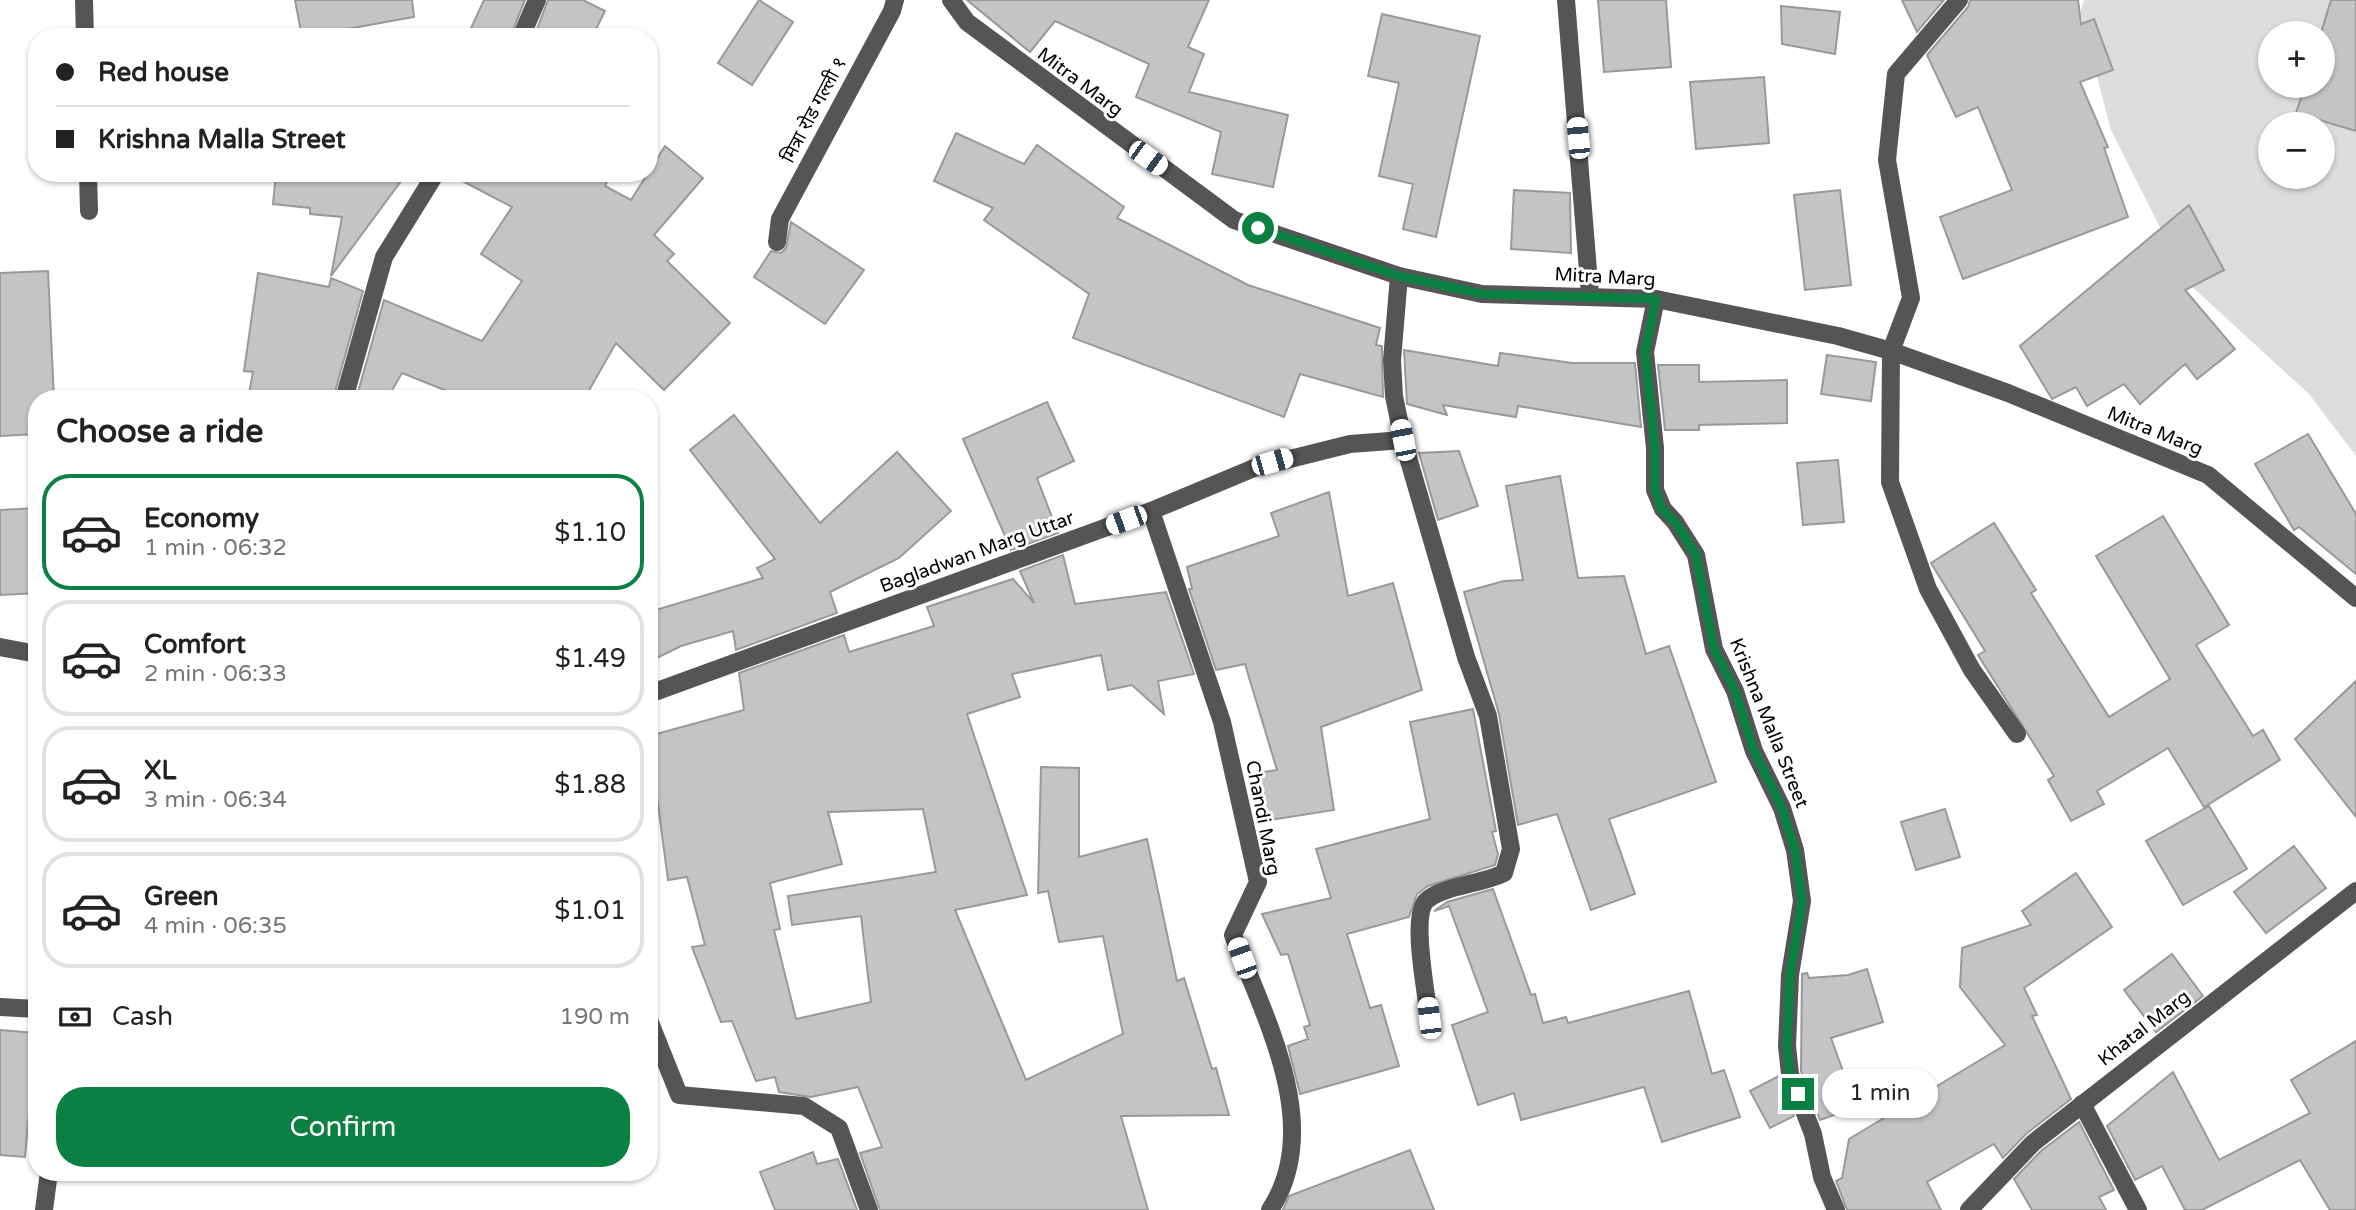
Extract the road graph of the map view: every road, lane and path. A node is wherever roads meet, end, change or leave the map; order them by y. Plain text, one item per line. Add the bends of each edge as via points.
1 (84, 0) edge
2 (537, 0) edge
3 (895, 0) edge
4 (951, 0) edge
5 (1566, 0) edge
6 (1959, 0) edge
7 (85, 28) edge
8 (525, 28) edge
9 (88, 182) edge
10 (430, 182) edge
11 (89, 211) dead end
12 (778, 242) dead end
13 (1399, 276) junction
14 (1590, 295) junction
15 (1656, 299) junction
16 (1891, 351) junction
17 (347, 390) edge
18 (1403, 440) junction
19 (1151, 511) junction
20 (2356, 597) edge
21 (0, 647) edge
22 (28, 652) edge
23 (658, 691) edge
24 (2017, 734) dead end
25 (2356, 891) edge
26 (0, 1007) edge
27 (28, 1009) edge
28 (1429, 1018) dead end
29 (658, 1042) edge
30 (2082, 1104) junction
31 (48, 1181) edge
32 (44, 1210) edge
33 (869, 1210) edge
34 (1269, 1210) edge
35 (1836, 1210) edge
36 (1969, 1210) edge
37 (2138, 1210) edge

1 - 7 street
2 - 8 street
3 - 12 street, मित्रा रोड गल्ली १ via 780,219
4 - 13 street, Mitra Marg via 967,22 1234,220
5 - 14 street
6 - 16 street via 1896,74 1887,160 1911,298
9 - 11 street
10 - 17 street via 384,257
13 - 14 street, Mitra Marg via 1482,294
13 - 18 street via 1392,359
14 - 15 street, Mitra Marg
15 - 16 street, Mitra Marg
15 - 35 street, Krishna Malla Street via 1645,352 1655,489 1662,509 1696,555 1714,649 1735,691 1795,850 1802,901 1790,975 1790,1074
16 - 20 street, Mitra Marg via 2008,393 2208,475
16 - 24 street via 1890,482 1928,589 1972,670
18 - 19 street, Bagladwan Marg Uttar via 1350,444 1289,457
18 - 28 street via 1466,657 1488,716 1511,849 1504,873 1439,894 1421,908
19 - 23 street, Bagladwan Marg Uttar
19 - 34 street, Chandi Marg via 1222,722 1258,882 1233,935 1284,1074 1294,1144
21 - 22 street
25 - 30 street, Khatal Marg
26 - 27 street
29 - 33 street via 680,1095 804,1106 839,1128
30 - 36 street, Khatal Marg via 2033,1143
30 - 37 street
31 - 32 street

